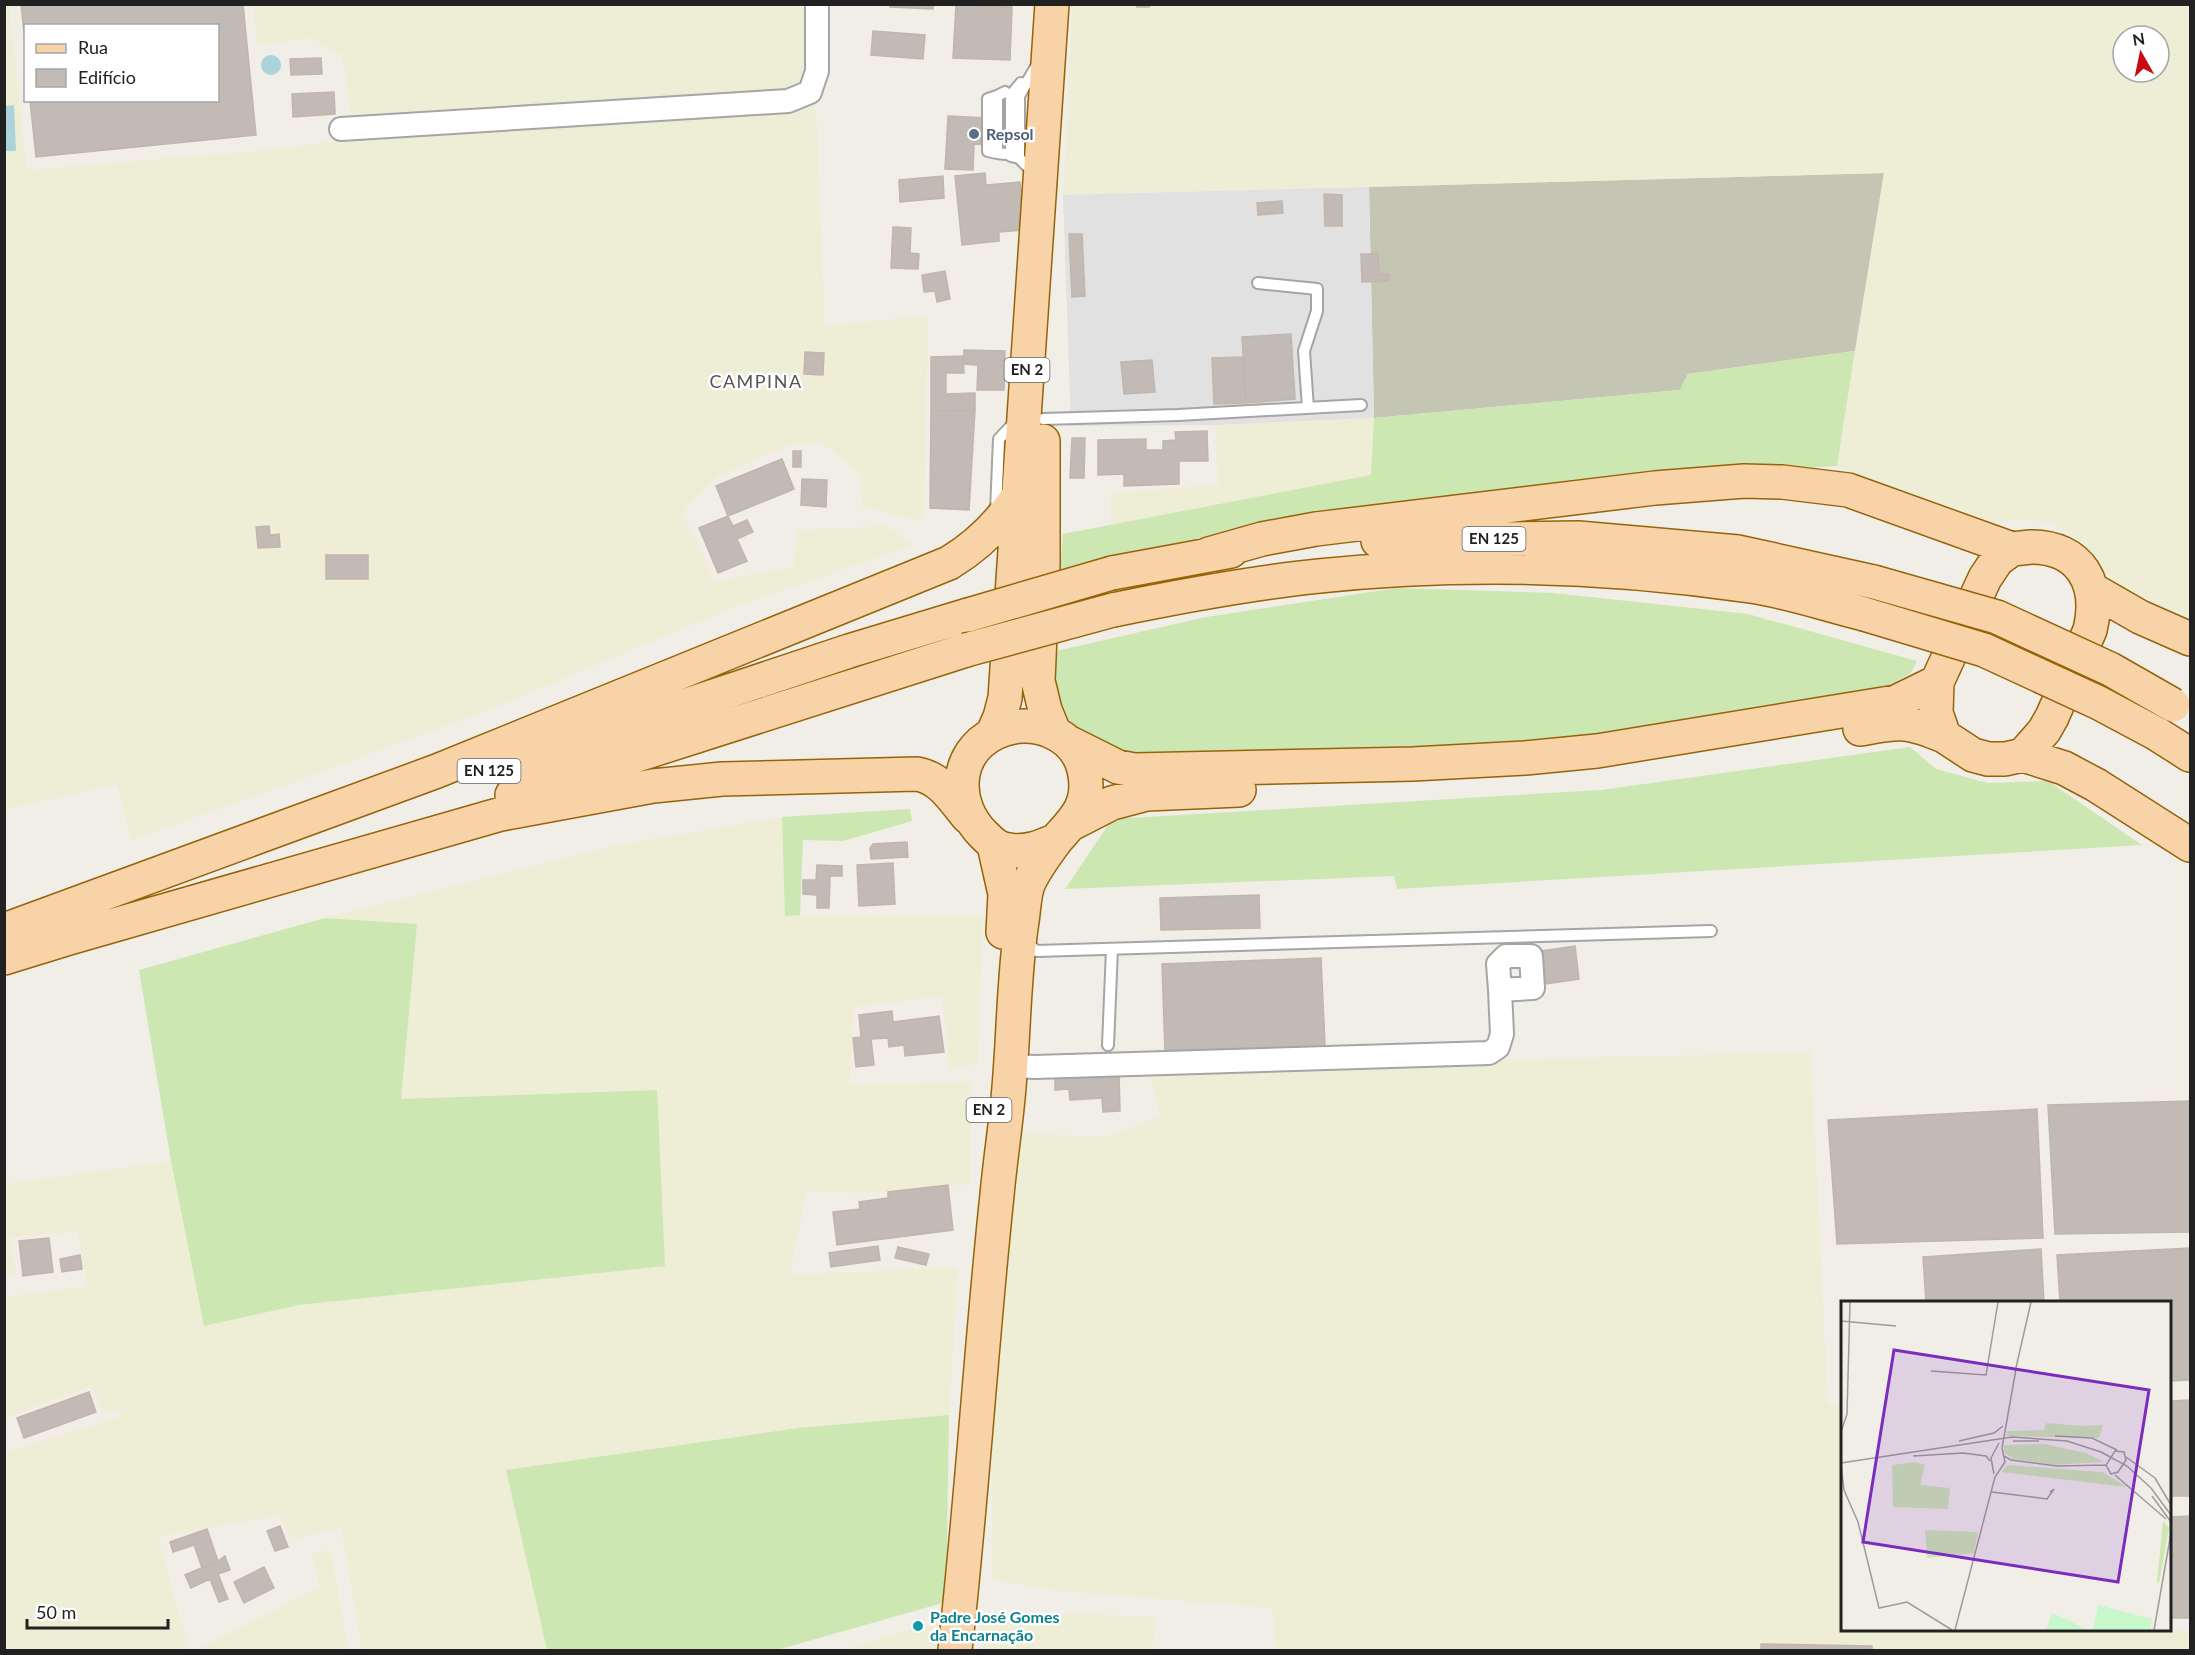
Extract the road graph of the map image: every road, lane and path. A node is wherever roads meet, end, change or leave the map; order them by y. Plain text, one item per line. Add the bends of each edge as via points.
1 (817, 4) edge
2 (1050, 41) junction
3 (1034, 71) junction
4 (1022, 82) junction
5 (1001, 94) junction
6 (341, 129) dead end
7 (1008, 155) junction
8 (1040, 182) junction
9 (1258, 283) dead end
10 (1361, 405) dead end
11 (1308, 408) junction
12 (1033, 414) junction
13 (1020, 493) junction
14 (996, 526) junction
15 (2012, 549) junction
16 (1209, 554) junction
17 (2093, 590) junction
18 (2190, 639) edge
19 (1937, 682) junction
20 (2182, 710) edge
21 (993, 734) junction
22 (1944, 736) junction
23 (1061, 737) junction
24 (2023, 755) junction
25 (2190, 755) edge
26 (1065, 832) junction
27 (986, 838) junction
28 (2190, 845) edge
29 (192, 903) junction
30 (1711, 931) dead end
31 (6, 939) edge
32 (1112, 949) junction
33 (1053, 950) junction
34 (1026, 958) junction
35 (1500, 990) dead end
36 (1108, 1045) dead end
37 (1011, 1065) junction
38 (981, 1377) junction
39 (955, 1650) edge

1 - 6 street via 817,71 810,92 788,101
2 - 3 lane
2 - 8 main road, EN 2
2 - 12 main road, EN 2 via 1053,4
3 - 4 lane
3 - 7 lane via 1019,96
4 - 5 lane
4 - 7 lane via 1011,95
5 - 7 lane
5 - 7 lane via 988,99 988,152
7 - 8 lane via 1033,171
8 - 12 main road, EN 2
9 - 11 lane via 1317,289 1317,311 1304,351
10 - 11 lane
11 - 12 lane via 1178,415
12 - 13 main road, EN 2
12 - 14 lane via 999,439
12 - 23 main road, EN 2 via 1043,564 1038,681 1045,710
13 - 14 main road
13 - 21 main road, EN 2 via 1005,698
14 - 31 main road via 968,552 949,563 438,771
15 - 16 main road via 1848,490 1744,481 1316,529
15 - 17 main road via 2043,547 2069,556
15 - 19 main road via 1997,560 1985,578
16 - 20 main road, EN 125, bridge via 1322,543 1578,538 1738,552 1874,582 1997,617 2110,669
16 - 31 main road, EN 125, bridge via 1112,573 658,714
17 - 18 main road
17 - 24 main road via 2090,630 2052,717
19 - 22 main road via 1936,713
19 - 23 main road via 1896,702 1856,710 1597,751 1525,758 1134,770 1118,767
21 - 23 main road, EN 2 via 1026,725
21 - 27 main road, EN 2 via 977,747 961,780 964,807
22 - 24 main road via 1973,755 1988,759
22 - 26 main road via 1900,722 1533,778 1146,794 1112,803
23 - 26 main road, EN 2 via 1079,757 1085,774 1085,793
24 - 28 main road via 2064,768 2096,785
25 - 29 main road, EN 125, bridge via 2099,703 1984,650 1752,586 1549,567 1319,576 1113,610 966,650 579,772
26 - 27 main road via 1034,849 1020,851 1006,850
26 - 34 main road, EN 2 via 1028,882
27 - 29 main road via 928,776 887,773 722,779 653,786 501,814
27 - 38 main road, EN 2 via 1005,894 984,1197
29 - 31 main road, EN 125
30 - 32 lane
32 - 33 lane
32 - 36 lane
33 - 34 lane
33 - 34 lane via 1036,951 1027,943
34 - 37 main road, EN 2
35 - 37 street via 1502,1034 1498,1047 1489,1053
37 - 38 main road, EN 2
38 - 39 main road, EN 2

